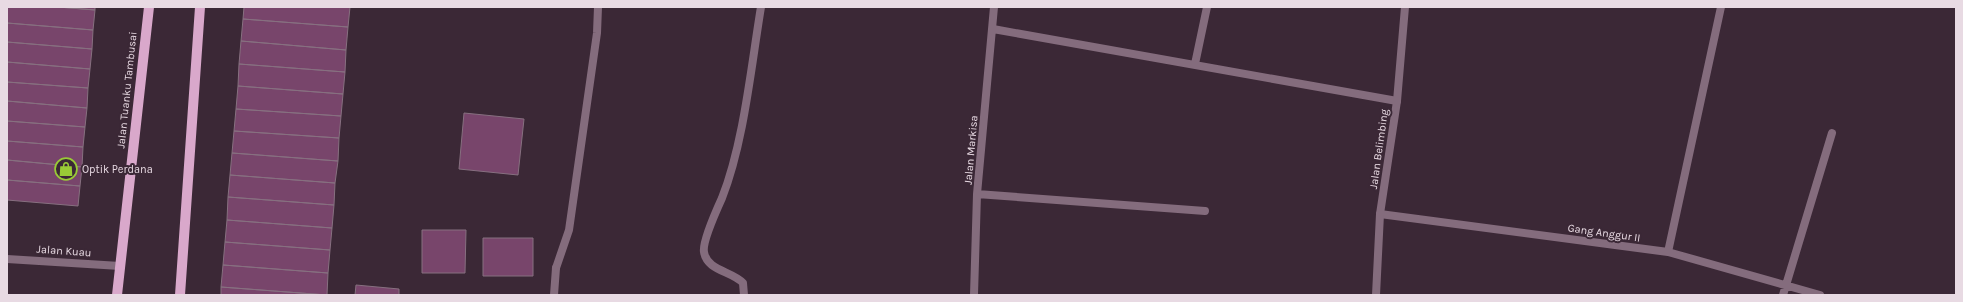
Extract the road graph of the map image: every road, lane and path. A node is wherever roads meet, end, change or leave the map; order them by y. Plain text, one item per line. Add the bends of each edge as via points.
1 (149, 7) edge
2 (200, 7) edge
3 (598, 7) edge
4 (761, 7) edge
5 (994, 7) edge
6 (1207, 7) edge
7 (1405, 7) edge
8 (1721, 7) edge
9 (993, 29) junction
10 (1195, 64) junction
11 (1397, 101) junction
12 (1832, 133) dead end
13 (977, 194) junction
14 (1205, 211) dead end
15 (1380, 214) junction
16 (1668, 252) junction
17 (7, 259) edge
18 (120, 266) junction
19 (1787, 286) junction
20 (117, 295) edge
21 (180, 295) edge
22 (554, 295) edge
23 (744, 295) edge
24 (974, 295) edge
25 (1376, 295) edge
26 (1783, 295) edge
27 (1820, 295) edge

1 - 18 main road, Jalan Tuanku Tambusai
2 - 21 main road
3 - 22 street via 597,33 570,230 556,268
4 - 23 street via 729,180 708,232 703,252 707,261 714,267 735,276 743,283
5 - 9 street, Jalan Markisa
6 - 10 street
7 - 11 street, Jalan Belimbing
8 - 16 street
9 - 10 street
9 - 13 street, Jalan Markisa
10 - 11 street
11 - 15 street, Jalan Belimbing
12 - 19 street
13 - 14 street
13 - 24 street, Jalan Markisa
15 - 16 street, Gang Anggur II
15 - 25 street, Jalan Belimbing
16 - 19 street, Gang Anggur II
17 - 18 street, Jalan Kuau
18 - 20 main road, Jalan Tuanku Tambusai
19 - 26 street
19 - 27 street, Gang Anggur II

